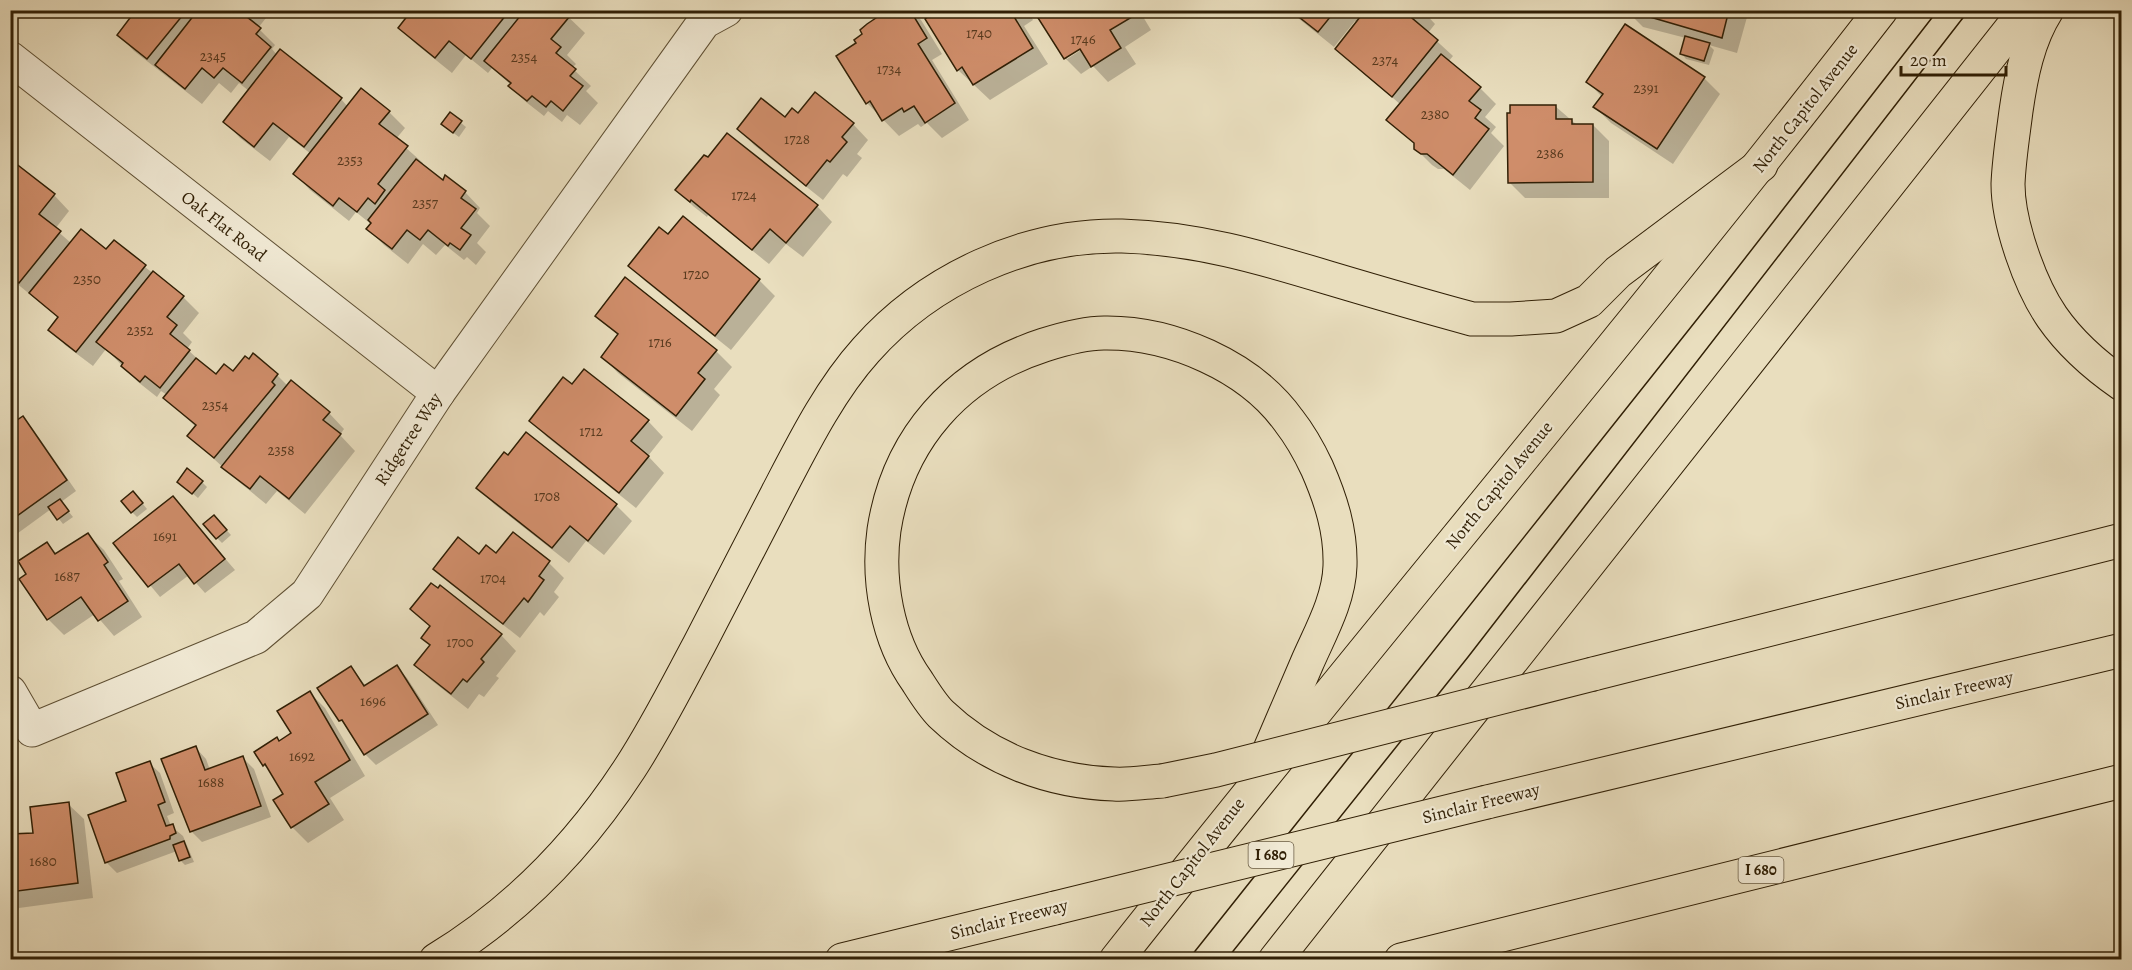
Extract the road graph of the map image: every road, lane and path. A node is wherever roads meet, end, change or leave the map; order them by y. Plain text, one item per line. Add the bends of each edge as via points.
1 (1881, 10) edge
2 (2026, 10) edge
3 (2047, 10) edge
4 (707, 14) edge
5 (10, 58) edge
6 (1761, 165) junction
7 (2121, 384) edge
8 (438, 393) junction
9 (2121, 540) edge
10 (2121, 650) edge
11 (10, 692) edge
12 (2121, 781) edge
13 (1256, 782) junction
14 (436, 960) edge
15 (842, 960) edge
16 (1116, 960) edge
17 (1275, 960) edge
18 (1401, 960) edge

1 - 6 main road, North Capitol Avenue
2 - 17 main road
3 - 7 main road via 2025,60 2011,144 2008,186 2014,230 2030,275 2052,317 2081,352
4 - 8 street, Ridgetree Way
5 - 8 street, Oak Flat Road
6 - 13 main road, North Capitol Avenue
6 - 14 main road via 1618,272 1589,300 1556,316 1472,318 1240,251 1172,239 1120,236 1080,238 1005,256 928,294 863,352 833,395 801,448 664,711 597,816 561,860 522,896
8 - 11 street, Ridgetree Way via 307,594 256,637 32,730
9 - 13 main road, bridge via 1593,674 1216,770 1162,781 1084,782 1007,760 970,738 939,712 913,676 896,639 884,596 881,550 888,507 901,468 922,431 948,400 984,371 1018,353 1060,339 1103,333 1149,337 1189,347 1226,366 1260,390 1288,418 1307,448 1337,521 1340,569 1330,610
10 - 15 main road, Sinclair Freeway / I 680, bridge
12 - 18 main road, I 680
13 - 16 main road, North Capitol Avenue

